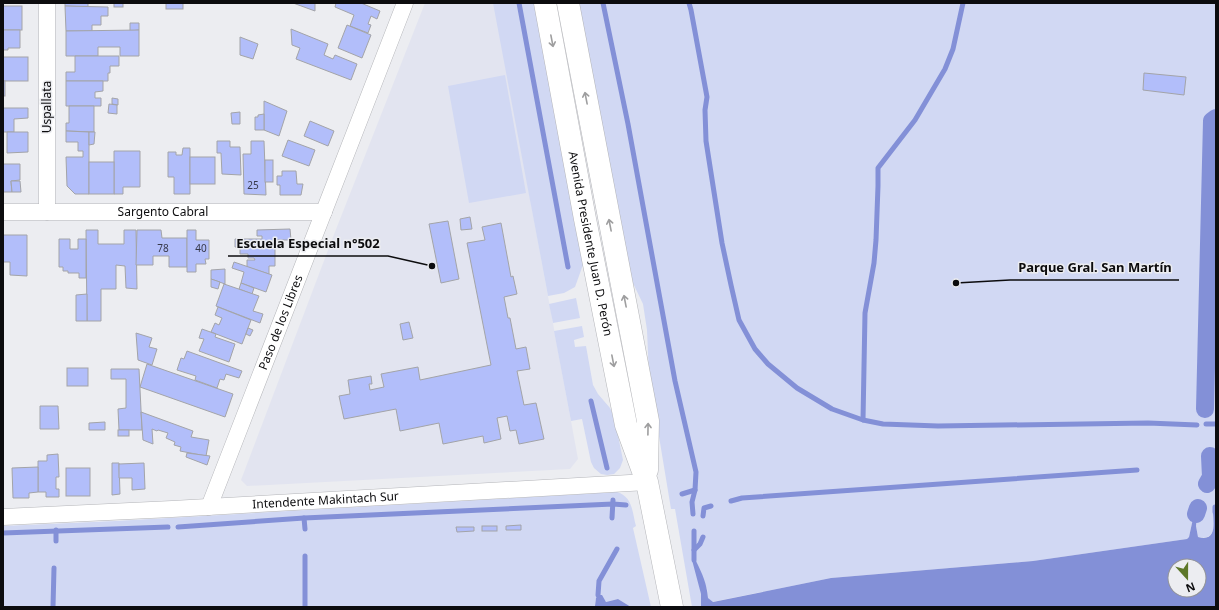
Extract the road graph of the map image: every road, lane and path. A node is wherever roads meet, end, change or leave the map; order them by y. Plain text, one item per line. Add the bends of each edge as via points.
1 (47, 3) edge
2 (405, 3) edge
3 (545, 3) edge
4 (568, 3) edge
5 (3, 212) edge
6 (47, 212) junction
7 (324, 212) junction
8 (647, 482) junction
9 (209, 507) junction
10 (3, 517) edge
11 (672, 607) edge

1 - 6 street, Uspallata
2 - 7 street, Paso de los Libres
3 -> 8 main road, Avenida Presidente Juan D. Perón via 626,425
8 -> 4 main road, Avenida Presidente Juan D. Perón via 648,421
5 - 6 street, Sargento Cabral
6 - 7 street, Sargento Cabral
7 - 9 street, Paso de los Libres
8 - 9 street, Intendente Makintach Sur
8 - 11 main road, Avenida Presidente Juan D. Perón
9 - 10 street, Intendente Makintach Sur

